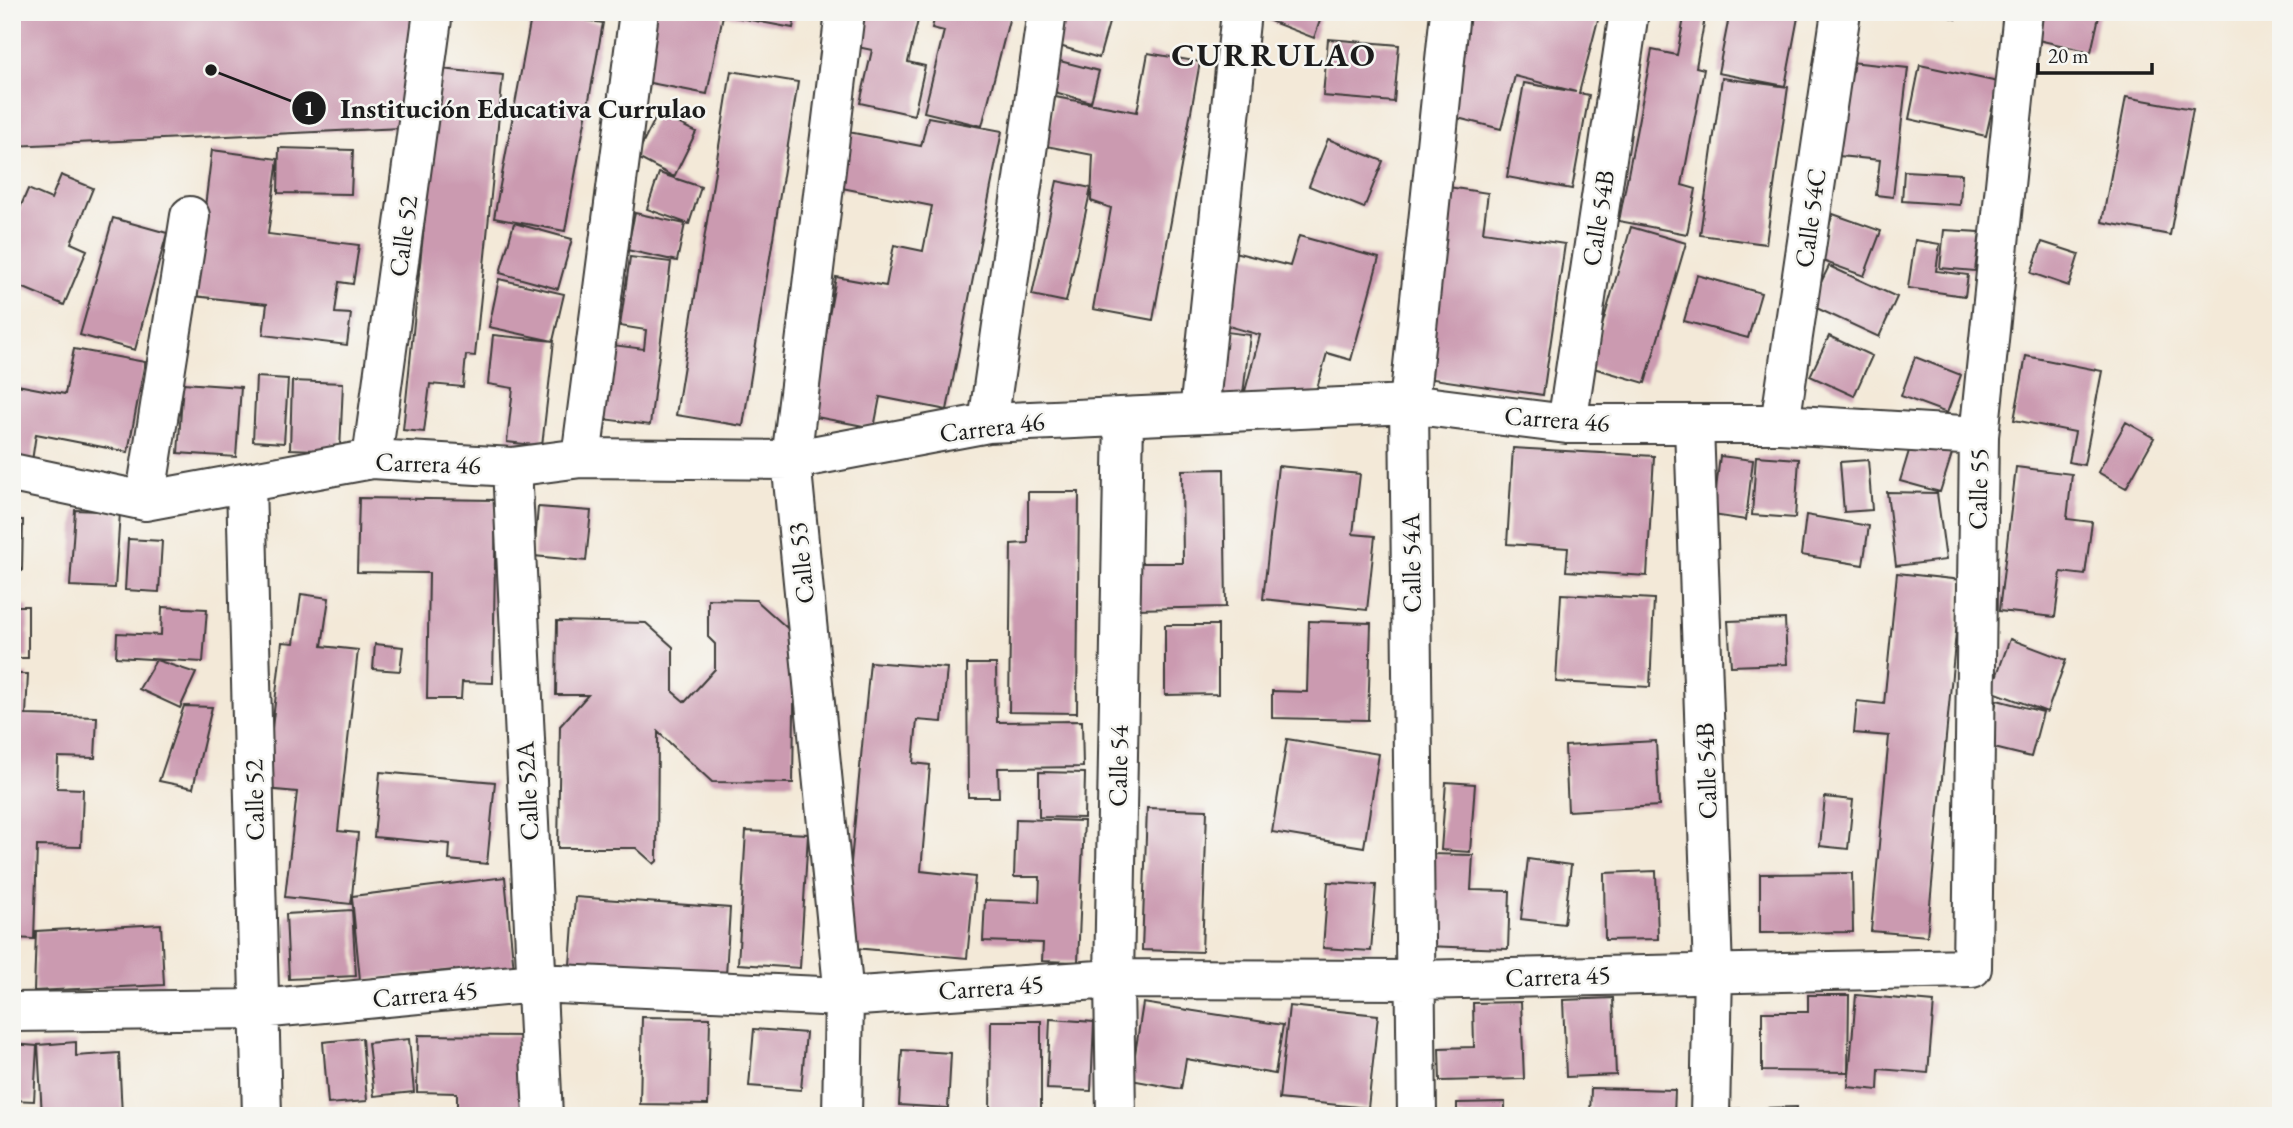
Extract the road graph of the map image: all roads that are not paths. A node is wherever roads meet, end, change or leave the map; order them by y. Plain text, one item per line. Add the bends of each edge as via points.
1 (433, 12) edge
2 (639, 12) edge
3 (845, 12) edge
4 (1047, 12) edge
5 (1241, 12) edge
6 (1450, 12) edge
7 (1629, 12) edge
8 (1841, 12) edge
9 (2023, 12) edge
10 (190, 216) dead end
11 (1409, 404) junction
12 (1199, 414) junction
13 (1124, 417) junction
14 (988, 423) junction
15 (1567, 424) junction
16 (1780, 424) junction
17 (1694, 426) junction
18 (1979, 436) junction
19 (581, 458) junction
20 (372, 459) junction
21 (791, 460) junction
22 (512, 467) junction
23 (12, 473) edge
24 (246, 484) junction
25 (145, 501) junction
26 (1972, 968) joint
27 (1713, 971) junction
28 (1114, 979) junction
29 (1415, 979) junction
30 (536, 983) junction
31 (844, 997) junction
32 (260, 1009) junction
33 (12, 1012) edge
34 (262, 1116) edge
35 (543, 1116) edge
36 (842, 1116) edge
37 (1116, 1116) edge
38 (1417, 1116) edge
39 (1710, 1116) edge

1 - 20 street, Calle 52
2 - 19 street
3 - 21 street, Calle 53
4 - 14 street
5 - 12 street
6 - 11 street, Calle 54A
7 - 15 street, Calle 54B
8 - 16 street, Calle 54C
9 - 18 street, Calle 55
10 - 25 street
11 - 12 street, Carrera 46
11 - 15 street, Carrera 46
11 - 29 street, Calle 54A
12 - 13 street, Carrera 46
13 - 14 street, Carrera 46
13 - 28 street, Calle 54
14 - 21 street, Carrera 46
15 - 17 street, Carrera 46
16 - 17 street, Carrera 46
16 - 18 street, Carrera 46
17 - 27 street, Calle 54B
18 - 26 street, Calle 55
19 - 21 street, Carrera 46
19 - 22 street, Carrera 46
20 - 22 street, Carrera 46
20 - 24 street, Carrera 46
21 - 31 street, Calle 53
22 - 30 street, Calle 52A
23 - 25 street, Carrera 46
24 - 25 street, Carrera 46
24 - 32 street, Calle 52
26 - 27 street, Carrera 45
27 - 29 street, Carrera 45
27 - 39 street, Calle 54B
28 - 29 street, Carrera 45
28 - 31 street, Carrera 45
28 - 37 street, Calle 54
29 - 38 street, Calle 54A
30 - 31 street, Carrera 45
30 - 32 street, Carrera 45
30 - 35 street, Calle 52A
31 - 36 street, Calle 53
32 - 33 street, Carrera 45
32 - 34 street, Calle 52

